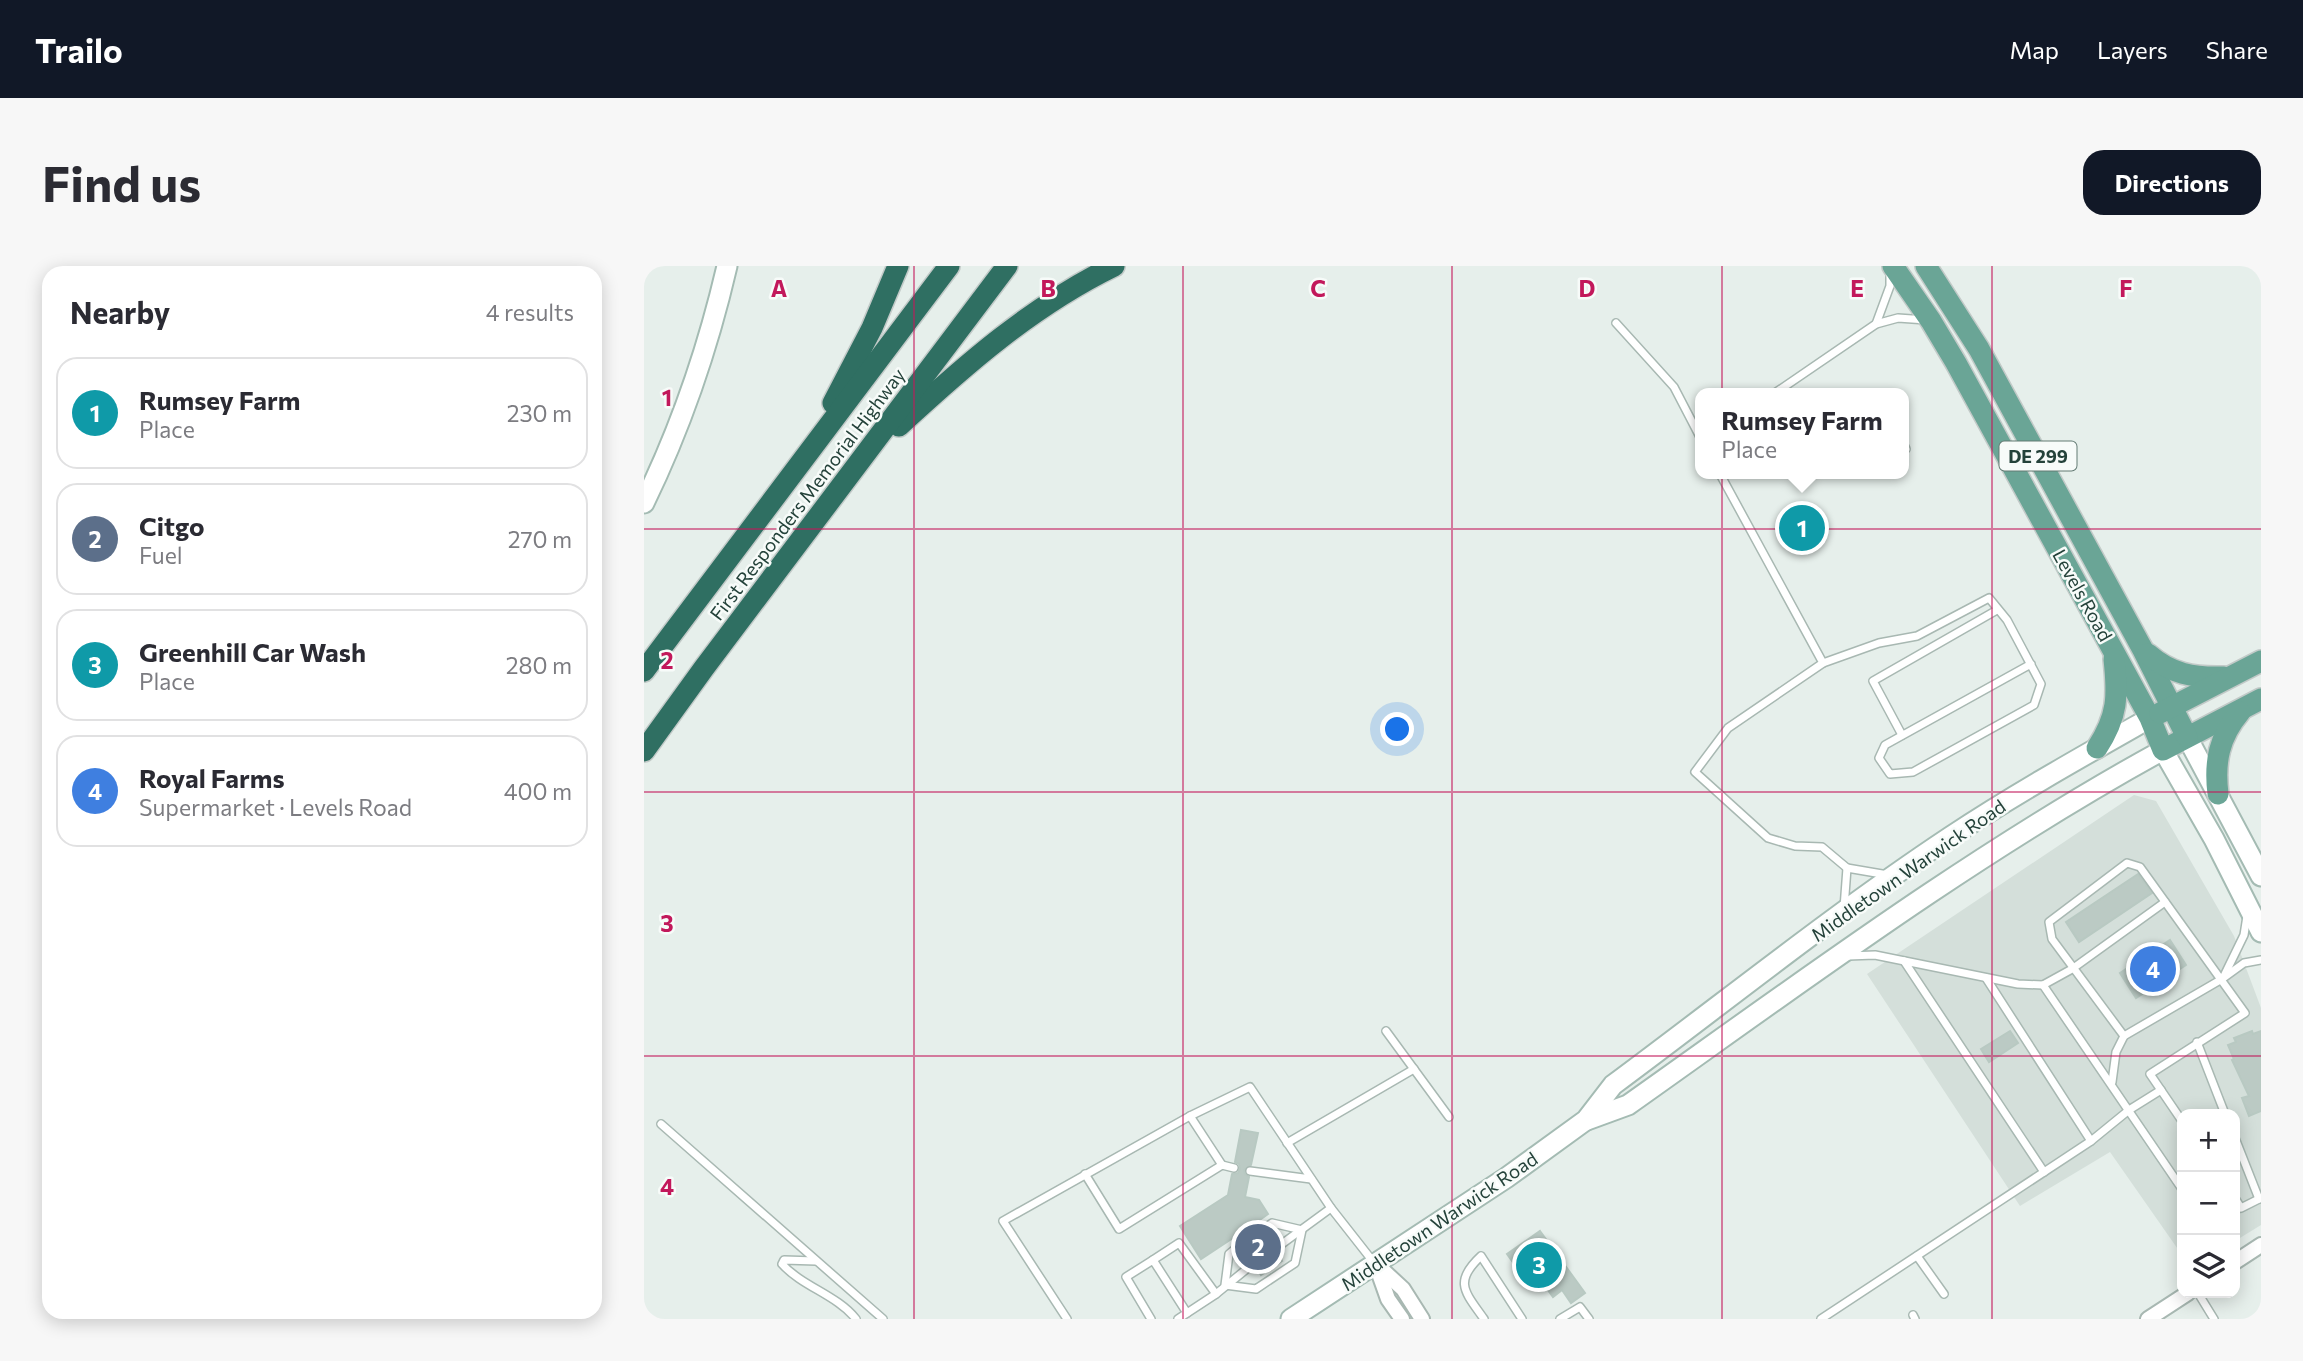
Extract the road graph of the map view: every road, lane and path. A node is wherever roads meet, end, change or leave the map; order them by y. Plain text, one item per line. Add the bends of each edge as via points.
1 (727, 266) edge
2 (898, 266) edge
3 (948, 266) edge
4 (1007, 266) edge
5 (1115, 266) edge
6 (1892, 266) edge
7 (1926, 266) edge
8 (1931, 321) junction
9 (1616, 323) dead end
10 (1876, 324) junction
11 (1782, 388) edge
12 (1695, 427) edge
13 (803, 459) junction
14 (859, 463) junction
15 (1723, 479) edge
16 (644, 503) edge
17 (1997, 610) junction
18 (2113, 650) junction
19 (2143, 650) junction
20 (2261, 661) edge
21 (1823, 663) junction
22 (2031, 664) junction
23 (644, 671) edge
24 (2230, 677) junction
25 (2252, 704) edge
26 (2171, 706) junction
27 (2150, 718) junction
28 (1902, 735) junction
29 (2187, 737) junction
30 (2097, 748) junction
31 (2163, 750) junction
32 (644, 751) edge
33 (2217, 794) junction
34 (1847, 867) junction
35 (1896, 876) junction
36 (2261, 876) edge
37 (2165, 902) junction
38 (2248, 904) junction
39 (1844, 911) junction
40 (2261, 932) edge
41 (1836, 958) junction
42 (2261, 960) edge
43 (1904, 961) junction
44 (2072, 969) junction
45 (1986, 978) junction
46 (2222, 979) junction
47 (2043, 985) junction
48 (1386, 1031) dead end
49 (2124, 1037) junction
50 (2197, 1042) junction
51 (1414, 1069) junction
52 (2112, 1083) junction
53 (2161, 1090) junction
54 (2223, 1109) edge
55 (2129, 1110) junction
56 (2177, 1114) edge
57 (1190, 1116) junction
58 (1450, 1117) dead end
59 (1586, 1121) junction
60 (661, 1124) dead end
61 (2091, 1140) junction
62 (1287, 1143) junction
63 (2240, 1150) edge
64 (1222, 1166) junction
65 (1234, 1168) dead end
66 (1250, 1171) dead end
67 (2044, 1172) junction
68 (1084, 1174) junction
69 (1311, 1179) junction
70 (2177, 1182) edge
71 (2260, 1199) edge
72 (2240, 1206) edge
73 (1331, 1208) junction
74 (1262, 1230) dead end
75 (1302, 1230) junction
76 (1241, 1244) dead end
77 (2261, 1245) edge
78 (1275, 1249) dead end
79 (1917, 1256) junction
80 (2240, 1259) edge
81 (1153, 1260) junction
82 (817, 1261) junction
83 (1254, 1263) dead end
84 (1376, 1264) junction
85 (1225, 1285) junction
86 (1216, 1294) junction
87 (1944, 1294) dead end
88 (2180, 1298) edge
89 (2200, 1298) edge
90 (1187, 1313) junction
91 (856, 1319) edge
92 (883, 1319) edge
93 (1067, 1319) edge
94 (1151, 1319) edge
95 (1178, 1319) edge
96 (1292, 1319) edge
97 (1402, 1319) edge
98 (1422, 1319) edge
99 (1484, 1319) edge
100 (1522, 1319) edge
101 (1560, 1319) edge
102 (1589, 1319) edge
103 (1821, 1319) edge
104 (2148, 1319) edge
105 (2214, 1319) edge

1 - 16 street via 689,398
2 - 13 highway via 872,328
3 - 13 highway, First Responders Memorial Highway
4 - 14 highway, First Responders Memorial Highway
5 - 14 highway via 1024,319 990,345
6 - 8 main road, Levels Road / DE 299
6 - 10 lane
7 - 19 main road, Levels Road / DE 299 via 1979,349
8 - 10 lane via 1898,318
8 - 18 main road, Levels Road / DE 299
9 - 12 lane via 1674,387
10 - 11 lane
13 - 23 highway, First Responders Memorial Highway
14 - 32 highway, First Responders Memorial Highway
15 - 21 lane
17 - 21 lane via 1989,598 1917,636 1879,643
17 - 22 lane
17 - 28 lane via 1873,681
18 - 27 main road, Levels Road / DE 299
18 - 30 main road via 2115,710
19 - 24 main road, DE 299 via 2179,674
19 - 26 main road, Levels Road / DE 299
20 - 24 main road, Middletown Warwick Road
21 - 34 lane via 1728,728 1695,772 1768,838 1822,847
22 - 28 lane
22 - 28 lane via 2041,684 2034,705 1913,772 1890,774 1879,758 1885,745
24 - 26 main road, Middletown Warwick Road
25 - 29 main road, Middletown Warwick Road
25 - 33 main road via 2228,729 2219,748
26 - 27 main road, Middletown Warwick Road
26 - 29 main road, Levels Road
27 - 30 street, Middletown Warwick Road
27 - 31 main road, Levels Road
29 - 31 main road, Middletown Warwick Road
29 - 33 street, Levels Road
30 - 35 street, Middletown Warwick Road via 1961,830
31 - 38 street, Levels Road
31 - 41 street, Middletown Warwick Road via 1968,866
33 - 36 street, Levels Road
34 - 35 lane
34 - 39 lane
35 - 39 street, Middletown Warwick Road
37 - 44 lane
37 - 44 lane via 2140,867 2127,863 2049,922 2052,939
37 - 46 lane
38 - 40 street, Levels Road
38 - 46 lane via 2244,935
39 - 59 street, Middletown Warwick Road via 1613,1086
41 - 43 lane via 1863,954
41 - 59 street, Middletown Warwick Road via 1628,1105
42 - 46 lane via 2244,963
43 - 45 lane
43 - 67 lane
44 - 47 lane
44 - 49 lane
45 - 47 lane
45 - 61 lane
46 - 49 lane
46 - 50 lane via 2245,1013
47 - 52 lane
48 - 51 lane
49 - 52 lane via 2116,1052
50 - 53 lane via 2150,1074
50 - 54 lane
51 - 58 lane
51 - 62 lane
52 - 55 lane
53 - 55 lane
53 - 56 lane
55 - 61 lane
55 - 70 lane
57 - 62 lane via 1250,1087
57 - 64 lane
57 - 68 lane
59 - 84 street, Middletown Warwick Road
60 - 82 lane
61 - 67 lane
62 - 69 lane
63 - 71 lane
64 - 65 lane
64 - 68 lane via 1119,1229
66 - 69 lane
67 - 79 lane
68 - 93 lane via 1003,1221
69 - 73 lane
71 - 72 lane
73 - 75 lane
73 - 84 lane
74 - 75 lane via 1272,1223
75 - 78 lane
75 - 85 lane via 1295,1263 1256,1289
76 - 85 lane via 1229,1254
77 - 80 street
79 - 87 lane
79 - 103 lane
81 - 86 lane via 1179,1243
81 - 90 lane
81 - 94 lane via 1126,1277
82 - 91 lane via 784,1260 782,1264
82 - 92 lane
83 - 85 lane
84 - 96 street, Middletown Warwick Road
84 - 97 street via 1388,1299
84 - 98 street via 1402,1289
85 - 86 lane
86 - 90 lane
88 - 104 street
89 - 105 lane
90 - 95 lane
99 - 100 lane via 1464,1282 1468,1268 1481,1256
101 - 102 lane via 1580,1307

